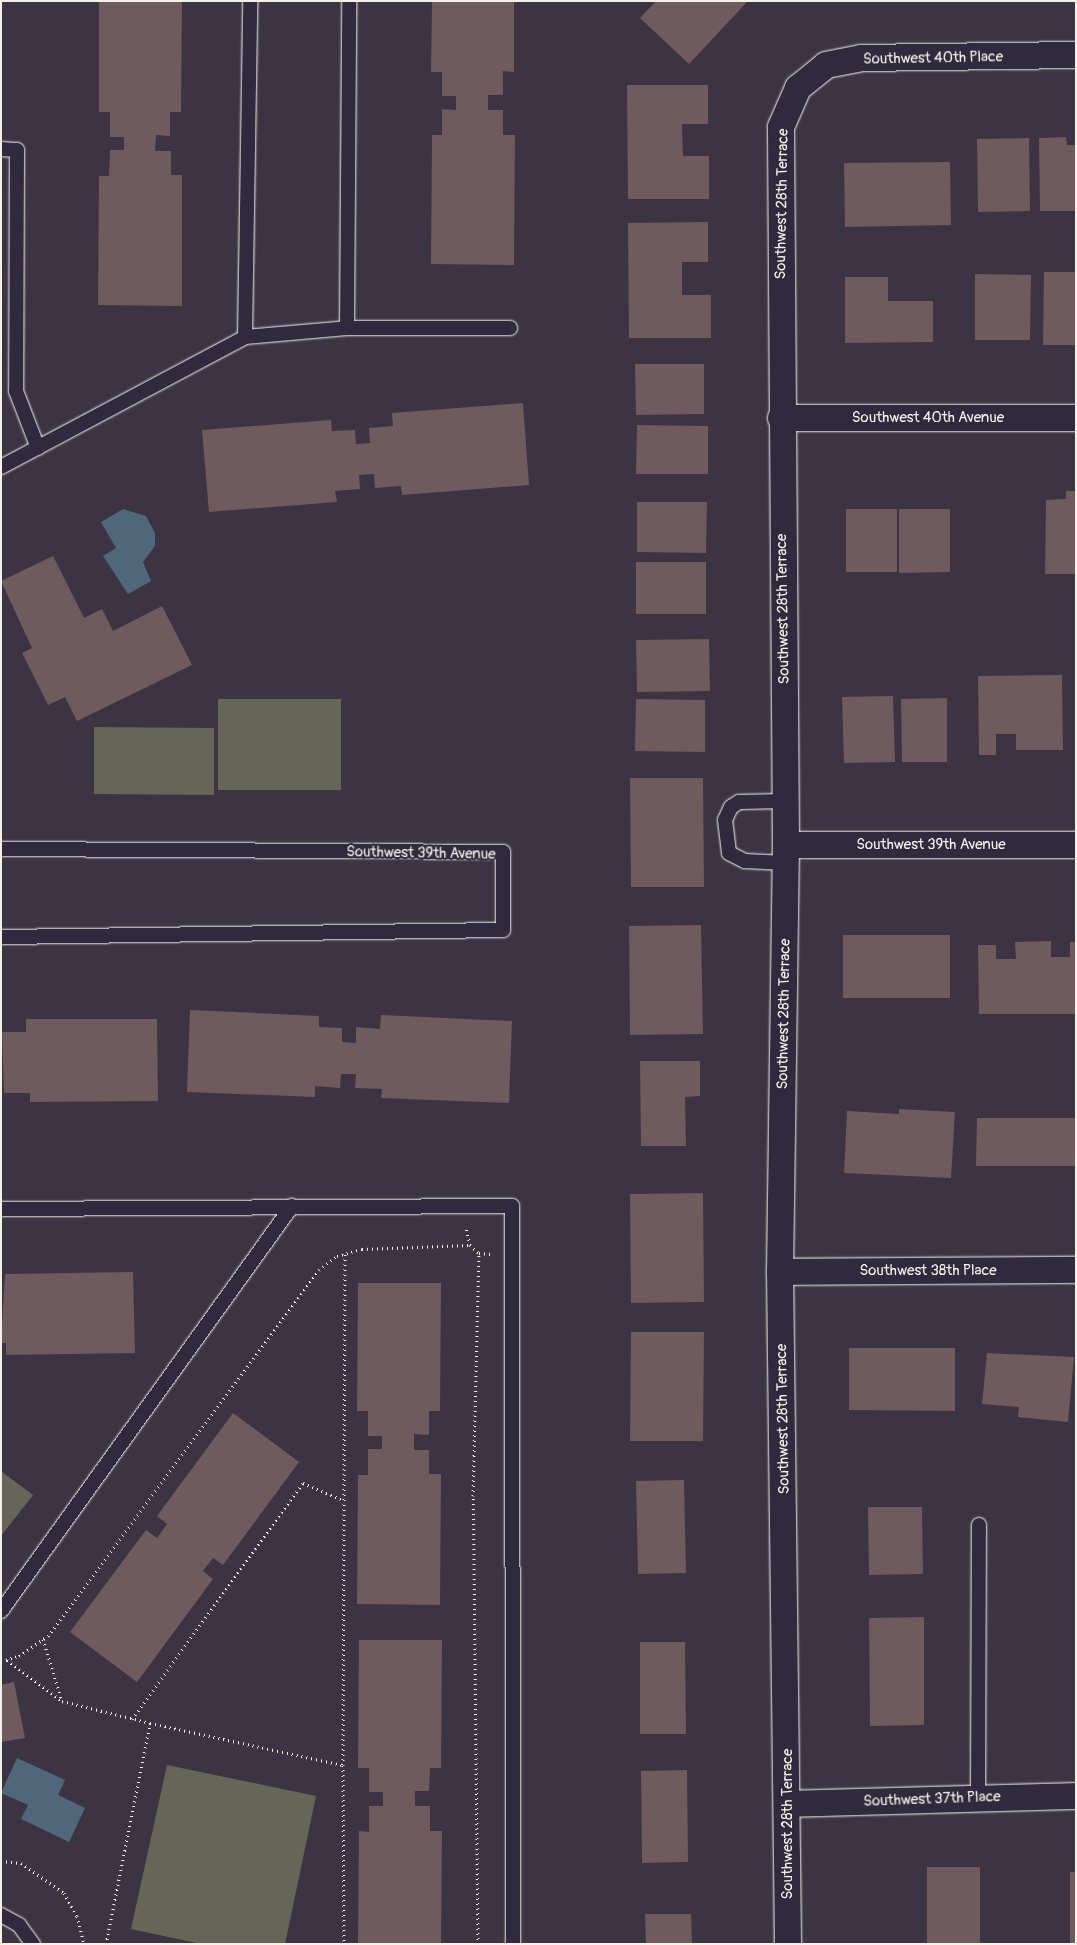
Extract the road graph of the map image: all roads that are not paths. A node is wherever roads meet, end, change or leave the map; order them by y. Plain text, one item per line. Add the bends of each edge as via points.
1 (250, 1) edge
2 (349, 1) edge
3 (1076, 55) edge
4 (798, 88) joint
5 (1, 150) edge
6 (347, 328) junction
7 (510, 328) dead end
8 (245, 337) junction
9 (781, 418) junction
10 (1076, 418) edge
11 (38, 448) junction
12 (1, 467) edge
13 (785, 801) junction
14 (1076, 845) edge
15 (1, 848) edge
16 (786, 854) junction
17 (1, 937) edge
18 (292, 1206) junction
19 (1, 1209) edge
20 (1076, 1270) edge
21 (780, 1272) junction
22 (979, 1525) dead end
23 (1, 1611) edge
24 (1076, 1796) edge
25 (978, 1797) junction
26 (789, 1804) junction
27 (1, 1915) edge
28 (33, 1944) edge
29 (513, 1944) edge
30 (788, 1944) edge

1 - 8 lane
2 - 6 lane
3 - 4 street, Southwest 40th Place via 861,58 826,65
4 - 9 street, Southwest 28th Terrace via 781,127
5 - 11 lane via 17,150 16,391
6 - 7 lane
6 - 8 lane
8 - 11 lane
9 - 10 street, Southwest 40th Avenue
9 - 13 street, Southwest 28th Terrace
11 - 12 lane
13 - 16 street, Southwest 28th Terrace
13 - 16 lane via 740,802 731,807 725,820 729,852 745,861
14 - 16 street, Southwest 39th Avenue
15 - 17 lane, Southwest 39th Avenue via 503,852 503,930
16 - 21 street, Southwest 28th Terrace
18 - 19 lane
18 - 23 lane via 8,1607
18 - 29 lane via 512,1206
20 - 21 street, Southwest 38th Place
21 - 26 street, Southwest 28th Terrace
22 - 25 lane
24 - 25 street, Southwest 37th Place
25 - 26 street, Southwest 37th Place
26 - 30 street, Southwest 28th Terrace
27 - 28 lane via 19,1925

